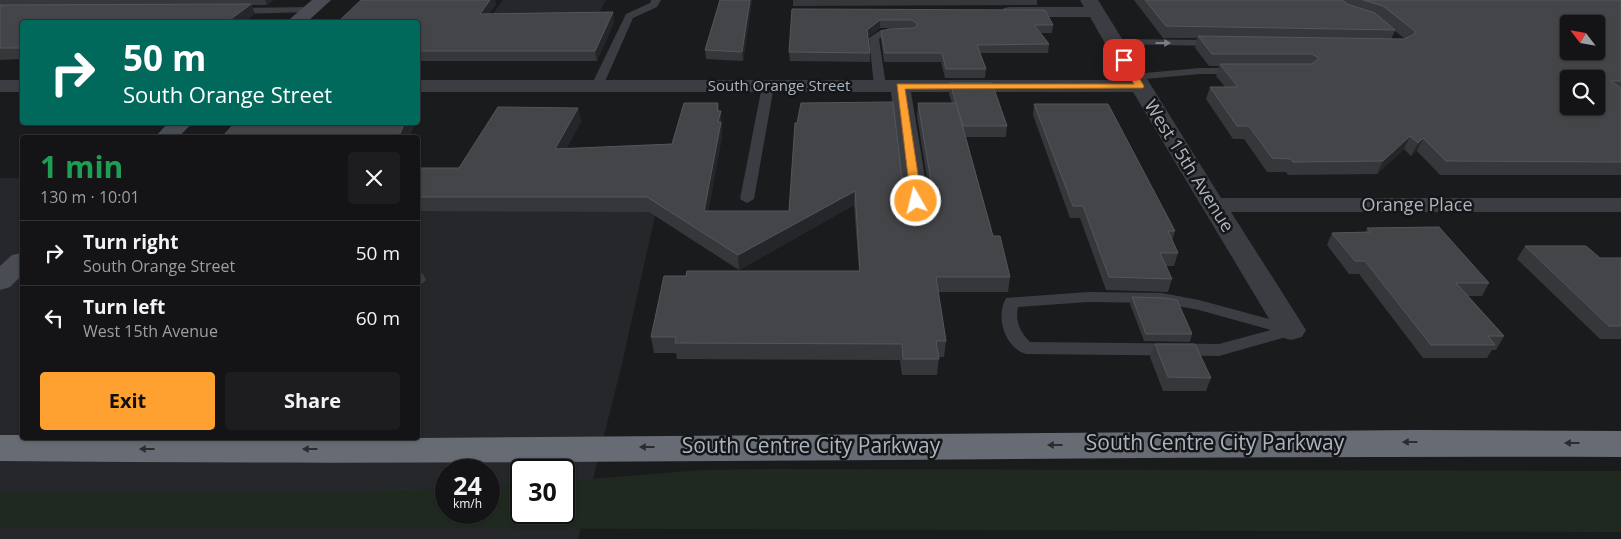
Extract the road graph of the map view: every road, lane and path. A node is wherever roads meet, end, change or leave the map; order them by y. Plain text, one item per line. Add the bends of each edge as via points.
1 (656, 0) edge
2 (316, 5) edge
3 (1092, 6) edge
4 (226, 11) edge
5 (997, 12) edge
6 (299, 20) edge
7 (911, 33) edge
8 (1114, 42) junction
9 (1222, 44) edge
10 (1249, 71) edge
11 (1137, 82) junction
12 (0, 86) edge
13 (20, 86) edge
14 (420, 86) edge
15 (597, 86) junction
16 (768, 86) junction
17 (890, 86) junction
18 (179, 125) edge
19 (168, 135) edge
20 (747, 199) dead end
21 (1621, 204) edge
22 (1213, 205) junction
23 (919, 220) edge
24 (20, 263) edge
25 (0, 281) edge
26 (1291, 330) junction
27 (1621, 444) edge
28 (0, 448) edge

1 - 15 lane via 654,5 629,16
2 - 4 lane
2 - 6 street
3 - 5 street
3 - 8 street, West 15th Avenue
7 - 17 lane via 881,33 874,38
8 -> 9 lane
8 - 11 street, West 15th Avenue
10 - 11 lane via 1200,71
11 - 17 street, South Orange Street
11 - 22 street, West 15th Avenue
12 - 13 street
14 - 15 street, South Orange Street
15 - 16 street, South Orange Street
16 - 17 street, South Orange Street
16 - 20 lane
17 - 23 street
18 - 19 street
21 - 22 street, Orange Place
22 - 26 street, West 15th Avenue
24 - 25 street
26 - 26 lane via 1162,298 1088,297 1012,302 1008,314 1010,332 1026,348 1219,350
27 -> 28 highway, South Centre City Parkway via 1397,442 369,450

